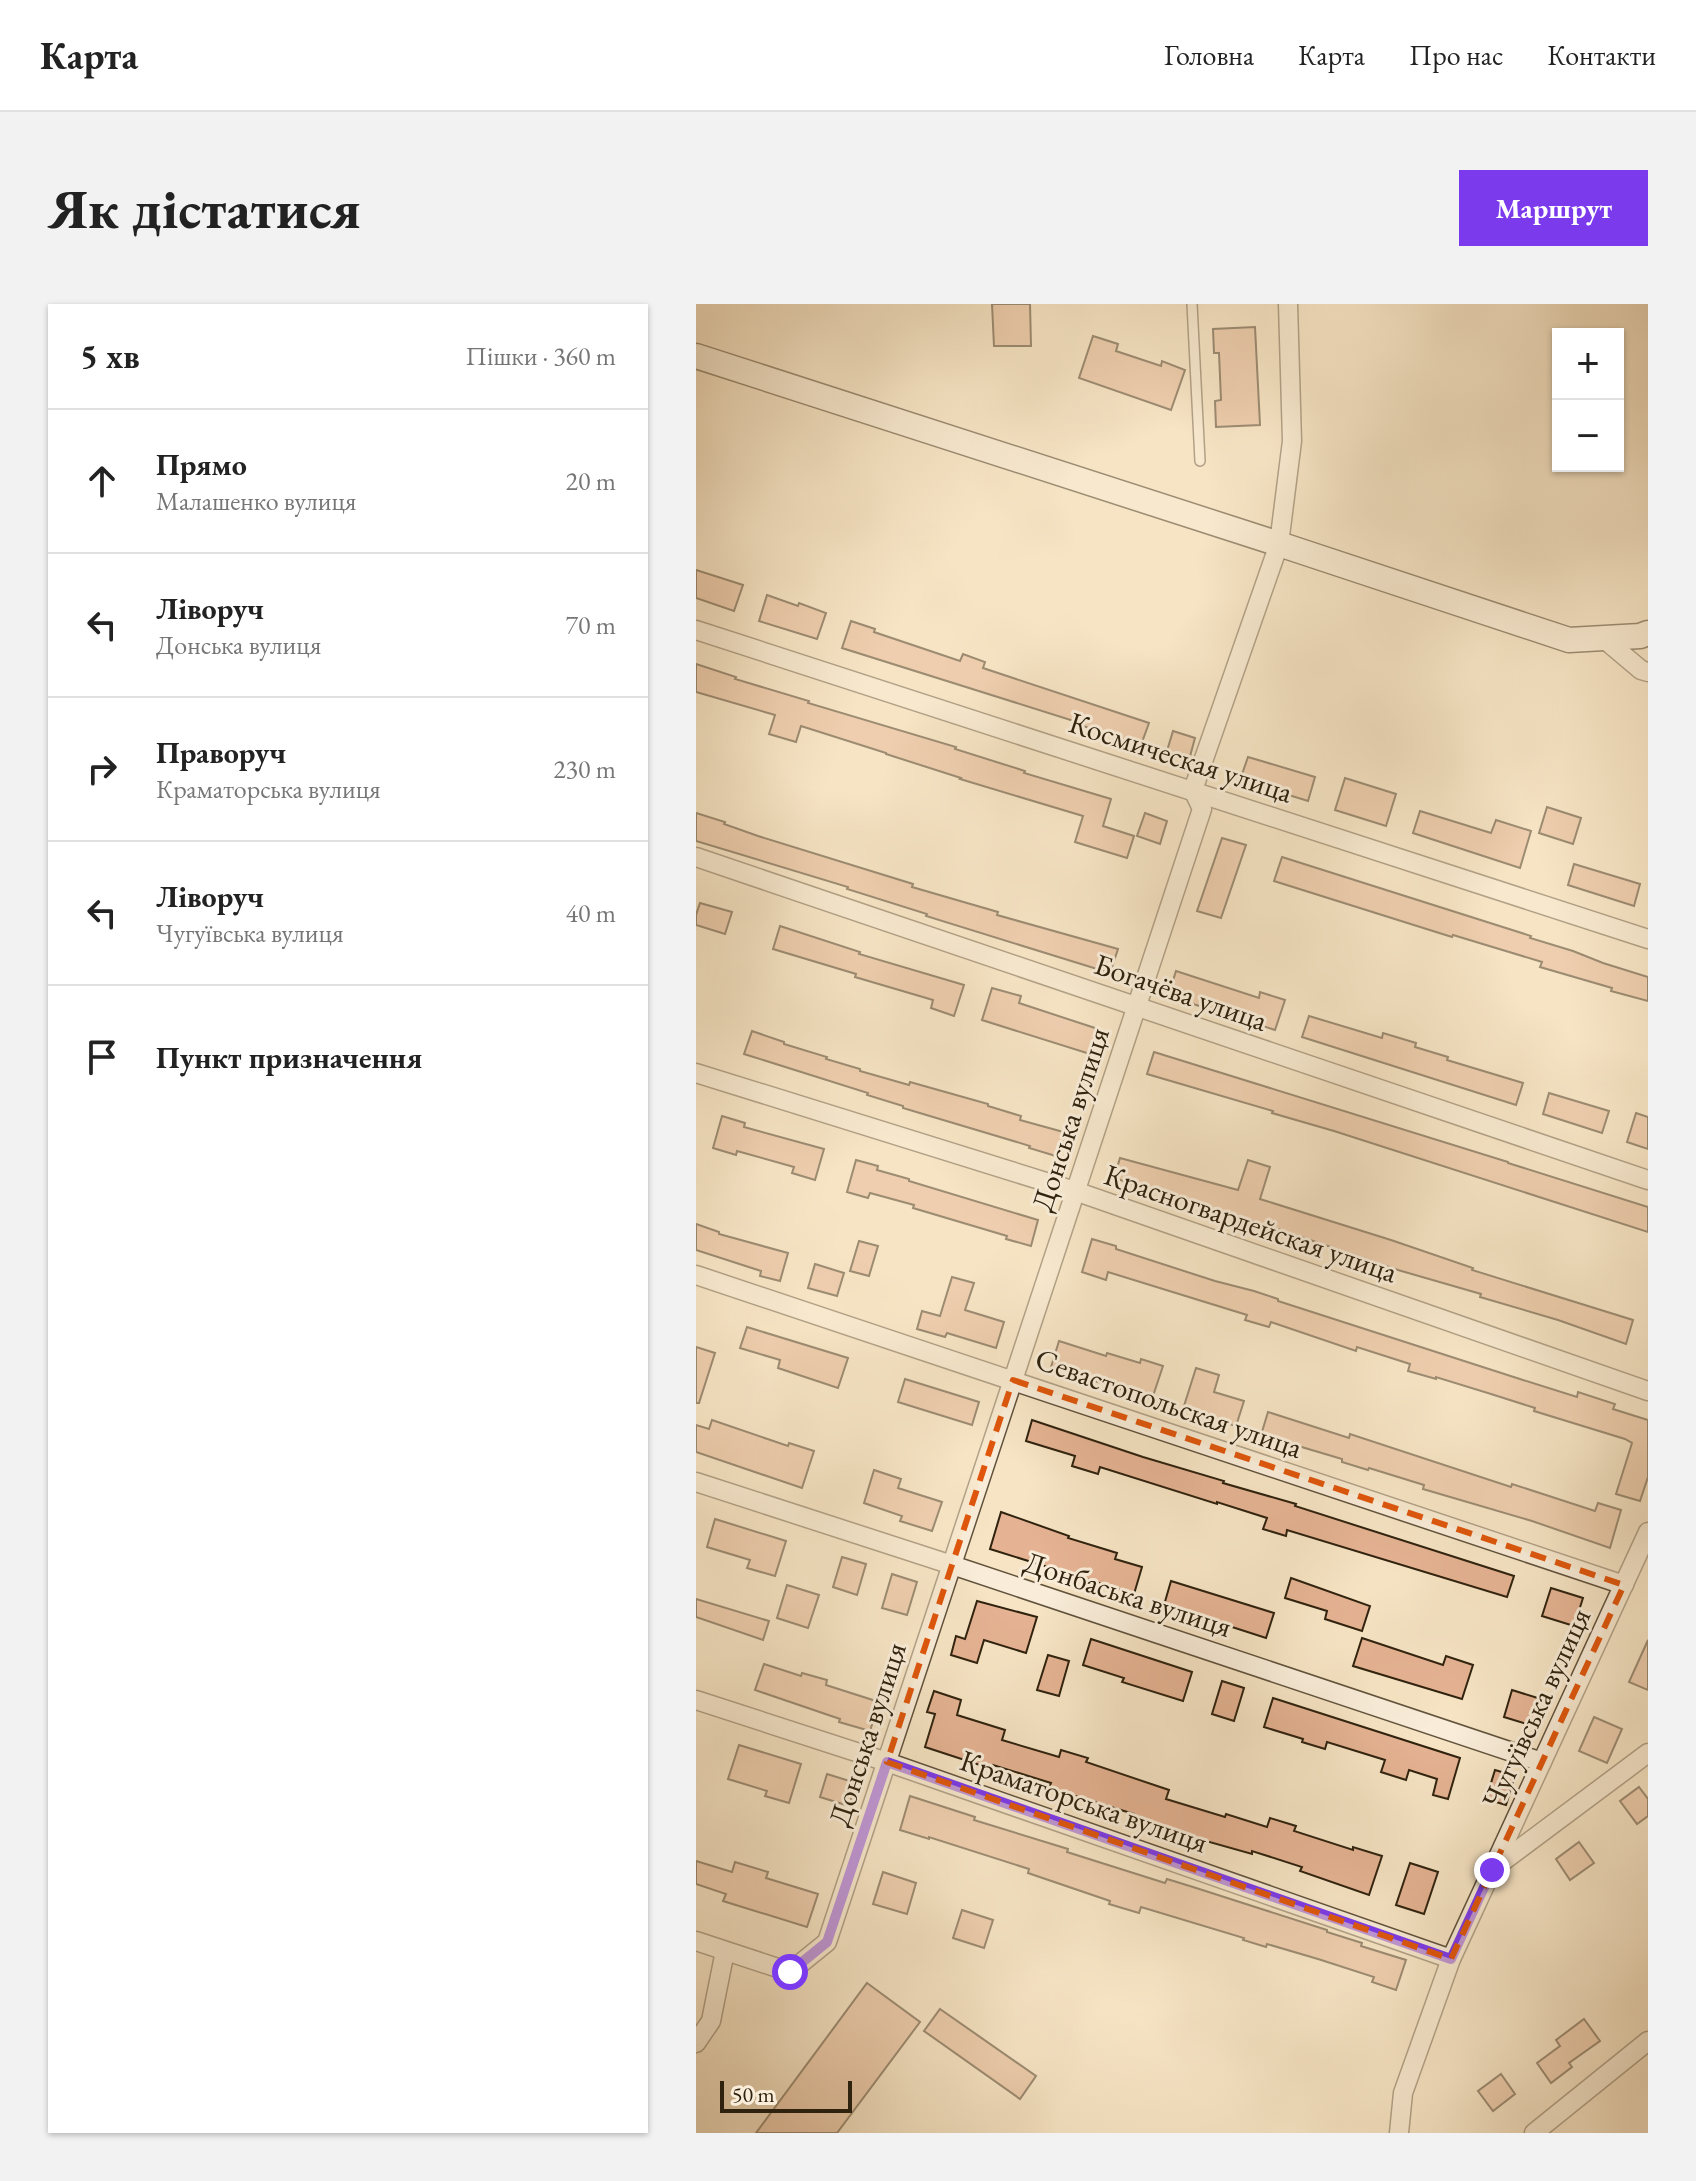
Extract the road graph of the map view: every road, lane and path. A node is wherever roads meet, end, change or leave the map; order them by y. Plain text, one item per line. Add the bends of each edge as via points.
1 (1192, 304) edge
2 (1288, 304) edge
3 (696, 356) edge
4 (1200, 461) dead end
5 (1279, 544) junction
6 (696, 630) edge
7 (1648, 633) edge
8 (1603, 638) junction
9 (1648, 672) edge
10 (1193, 790) junction
11 (696, 857) edge
12 (1648, 939) edge
13 (1136, 1007) junction
14 (696, 1075) edge
15 (1648, 1180) edge
16 (1075, 1191) junction
17 (696, 1275) edge
18 (1013, 1380) junction
19 (1648, 1391) edge
20 (696, 1482) edge
21 (1648, 1532) edge
22 (952, 1565) junction
23 (1624, 1585) junction
24 (696, 1700) edge
25 (1648, 1753) edge
26 (887, 1762) junction
27 (1542, 1762) junction
28 (1492, 1870) junction
29 (696, 1941) edge
30 (725, 1951) junction
31 (1451, 1959) junction
32 (1648, 2041) edge
33 (696, 2043) edge
34 (1399, 2133) edge
35 (1534, 2133) edge

1 - 4 lane
2 - 5 street, Донська вулиця via 1292,441
3 - 5 street
5 - 8 street via 1569,640
5 - 10 street, Донська вулиця
6 - 10 street, Космическая улица
7 - 8 street
8 - 9 street
10 - 12 street, Космическая улица
10 - 13 street, Донська вулиця via 1202,809
11 - 13 street, Богачёва улица
13 - 15 street, Богачёва улица
13 - 16 street, Донська вулиця
14 - 16 street, Красногвардейская улица
16 - 18 street, Донська вулиця
16 - 19 street, Красногвардейская улица
17 - 18 street, Севастопольская улица
18 - 22 street, Донська вулиця
18 - 23 street, Севастопольская улица
20 - 22 street, Донбаська вулиця
21 - 23 street, Чугуївська вулиця
22 - 26 street, Донська вулиця
22 - 27 street, Донбаська вулиця
23 - 27 street, Чугуївська вулиця
24 - 26 street, Краматорська вулиця
25 - 28 street
26 - 30 street, Донська вулиця via 827,1942 790,1972
26 - 31 street, Краматорська вулиця
27 - 28 street, Чугуївська вулиця
28 - 31 street, Чугуївська вулиця
29 - 30 street
30 - 33 street via 711,2021
31 - 34 street, Чугуївська вулиця via 1403,2093
32 - 35 street

